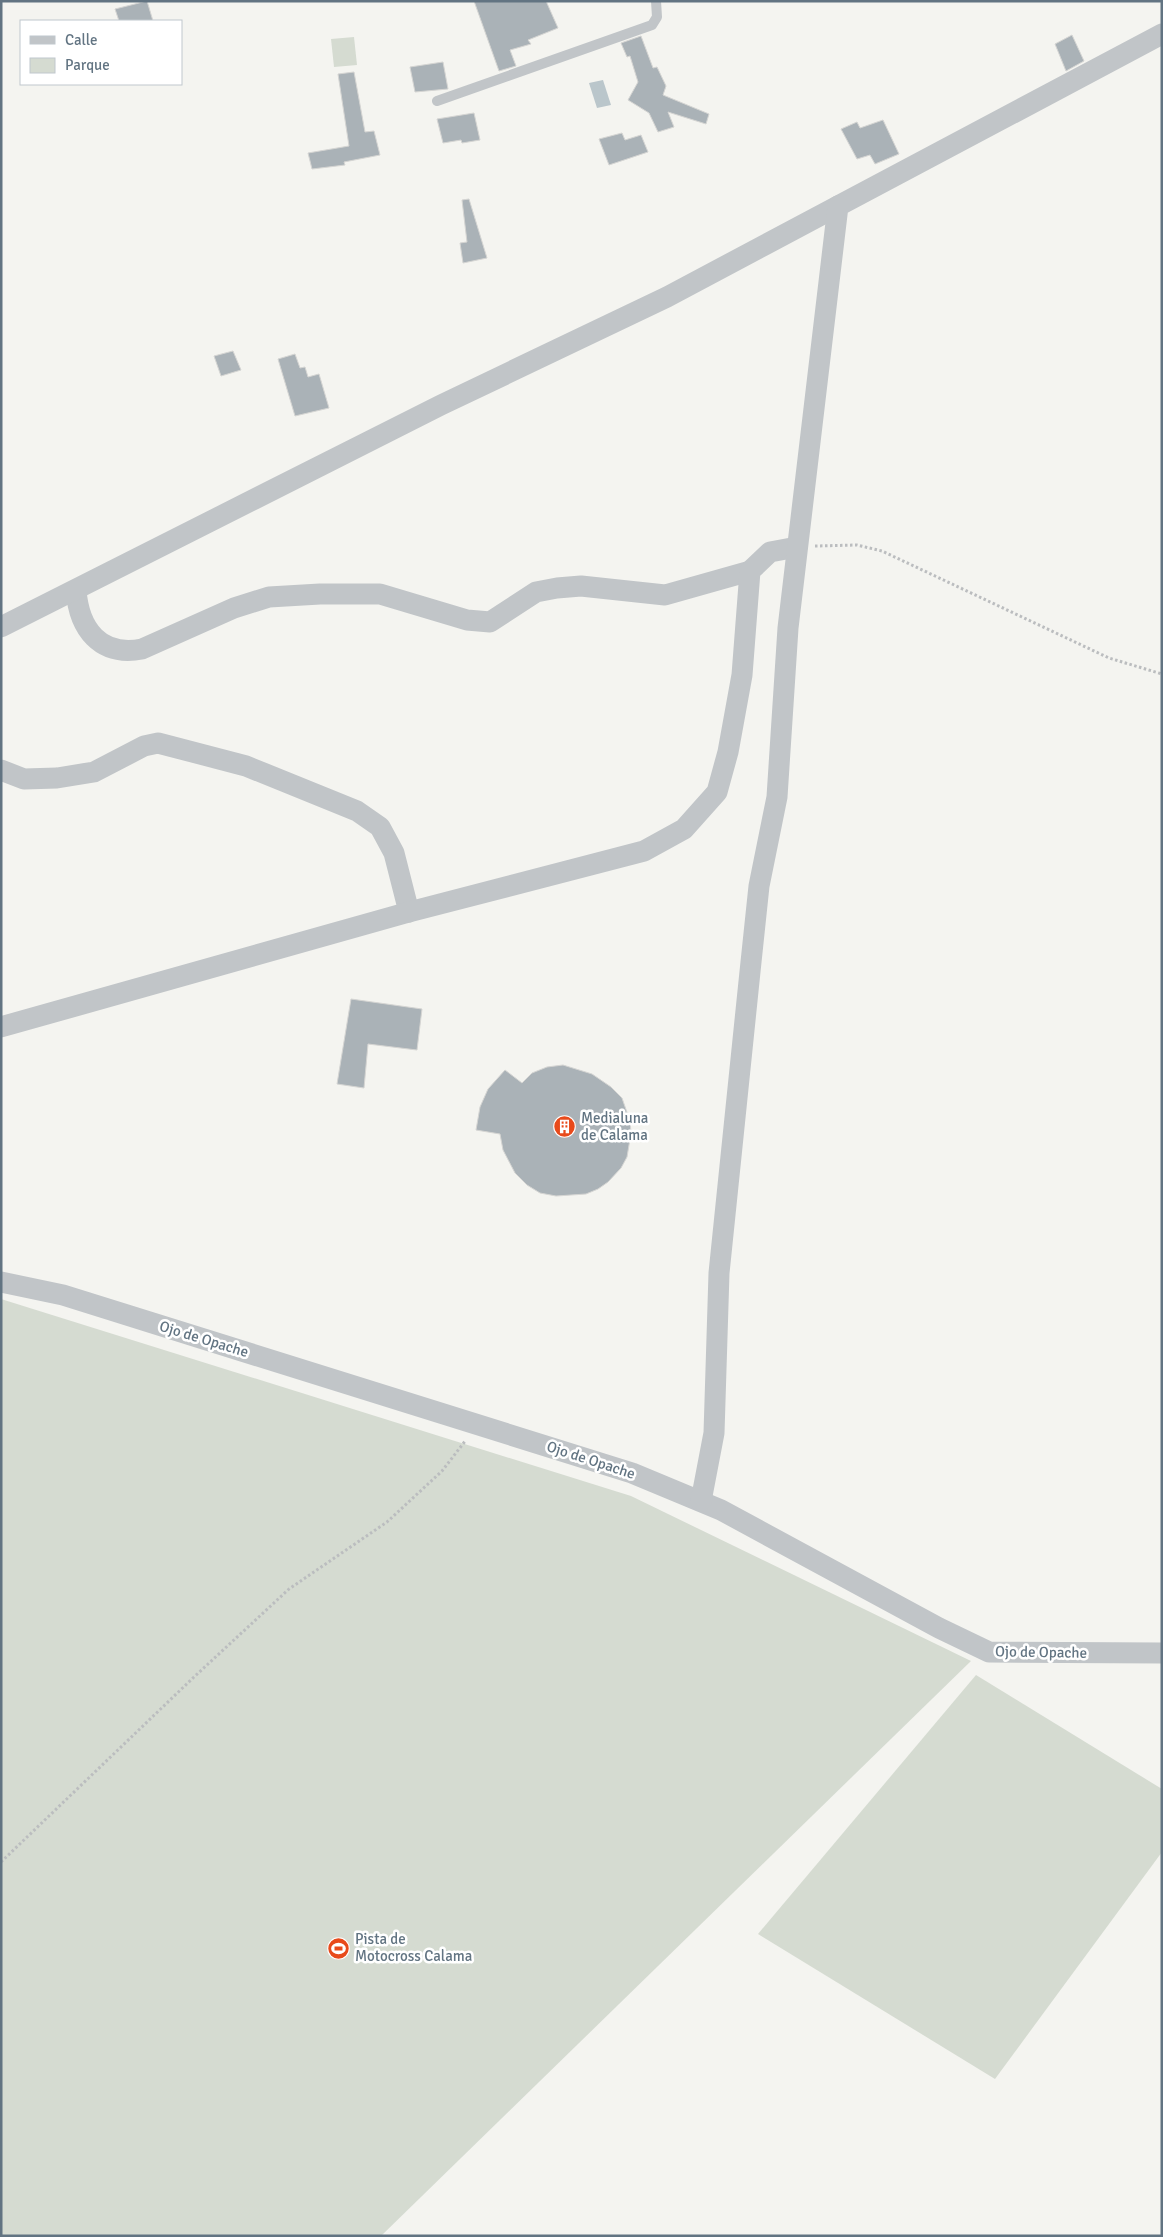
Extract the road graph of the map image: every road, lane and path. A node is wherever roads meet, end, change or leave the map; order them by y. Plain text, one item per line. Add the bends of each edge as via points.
1 (656, 1) edge
2 (1162, 34) edge
3 (437, 101) dead end
4 (838, 206) junction
5 (797, 547) junction
6 (750, 571) junction
7 (76, 590) junction
8 (1, 627) edge
9 (1162, 674) edge
10 (1, 770) edge
11 (409, 912) junction
12 (1, 1027) edge
13 (1, 1282) edge
14 (473, 1423) junction
15 (701, 1501) junction
16 (1162, 1653) edge
17 (1, 1862) edge

1 - 3 lane via 657,17 652,25
2 - 4 street
4 - 5 street
4 - 7 street via 667,297 441,404
5 - 6 street via 770,552
5 - 9 path via 857,545 882,551 1109,658
5 - 15 street via 777,796 759,886 720,1273 714,1433
6 - 7 street via 665,595 581,586 557,588 530,596 490,622 468,620 380,594 270,597 234,608 142,649 126,652 100,643 82,624
6 - 11 street via 742,675 728,752 717,792 684,829 644,851
7 - 8 street
10 - 11 street via 24,779 94,772 144,746 158,743 246,766 357,811 380,827 394,853
11 - 12 street
13 - 14 street, Ojo de Opache via 63,1295
14 - 15 street, Ojo de Opache via 632,1473
14 - 17 path via 465,1442 442,1471 408,1503 387,1522 284,1594
15 - 16 street, Ojo de Opache via 989,1652

